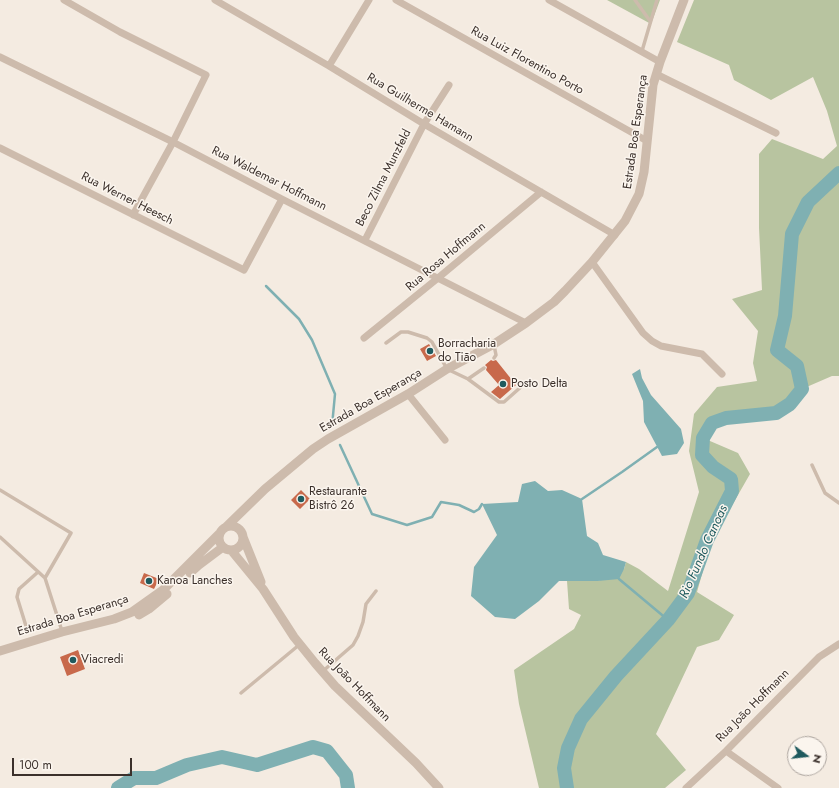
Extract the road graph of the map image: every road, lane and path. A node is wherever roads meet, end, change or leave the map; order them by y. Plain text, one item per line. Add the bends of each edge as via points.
1 (64, 0) edge
2 (215, 0) edge
3 (369, 0) edge
4 (396, 0) edge
5 (549, 0) edge
6 (635, 0) edge
7 (657, 0) edge
8 (684, 0) edge
9 (650, 21) junction
10 (642, 52) junction
11 (0, 57) edge
12 (660, 62) junction
13 (329, 66) junction
14 (656, 74) junction
15 (449, 84) dead end
16 (424, 124) junction
17 (776, 133) dead end
18 (647, 141) junction
19 (173, 142) junction
20 (0, 148) edge
21 (541, 192) junction
22 (282, 199) junction
23 (133, 215) junction
24 (615, 235) junction
25 (364, 240) junction
26 (592, 262) junction
27 (438, 278) junction
28 (526, 323) junction
29 (364, 338) dead end
30 (386, 343) dead end
31 (494, 344) junction
32 (494, 358) dead end
33 (484, 368) dead end
34 (447, 369) junction
35 (722, 374) dead end
36 (468, 379) junction
37 (522, 386) dead end
38 (408, 394) junction
39 (445, 440) dead end
40 (812, 465) dead end
41 (0, 490) edge
42 (839, 503) edge
43 (245, 506) junction
44 (226, 527) junction
45 (241, 533) junction
46 (219, 534) junction
47 (0, 537) edge
48 (227, 549) junction
49 (38, 572) junction
50 (45, 578) junction
51 (263, 589) junction
52 (376, 591) dead end
53 (26, 626) dead end
54 (62, 632) junction
55 (300, 644) junction
56 (839, 644) edge
57 (0, 651) edge
58 (0, 657) edge
59 (323, 672) junction
60 (241, 693) dead end
61 (726, 751) junction
62 (439, 788) edge
63 (686, 788) edge
64 (778, 788) edge

1 - 19 street via 120,32 206,75
2 - 13 street, Rua Guilherme Hamann
3 - 13 street
4 - 18 street, Rua Luiz Florentino Porto
5 - 10 street
6 - 9 lane
7 - 9 lane
8 - 12 street, Estrada Boa Esperança
9 - 10 lane
10 - 12 street
11 - 19 street, Rua Waldemar Hoffmann
12 - 14 street, Estrada Boa Esperança
13 - 16 street, Rua Guilherme Hamann
14 - 17 street
14 - 18 street, Estrada Boa Esperança
15 - 16 street, Beco Zilma Munzfeld
16 - 21 street, Rua Guilherme Hamann
16 - 25 street, Beco Zilma Munzfeld
18 - 24 street, Estrada Boa Esperança via 639,194
19 - 22 street, Rua Waldemar Hoffmann
19 - 23 street
20 - 23 street, Rua Werner Heesch
21 - 24 street, Rua Guilherme Hamann
21 - 27 street, Rua Rosa Hoffmann
22 - 23 street, Rua Werner Heesch via 244,270
22 - 25 street, Rua Waldemar Hoffmann
24 - 26 street, Estrada Boa Esperança
25 - 27 street, Rua Waldemar Hoffmann
26 - 28 street, Estrada Boa Esperança via 562,295
26 - 35 street via 643,333 652,341 661,346 702,354
27 - 28 street, Rua Waldemar Hoffmann
27 - 29 street, Rua Rosa Hoffmann
28 - 31 street, Estrada Boa Esperança
30 - 34 lane via 402,332 427,338 432,342
31 - 32 lane
31 - 34 street, Estrada Boa Esperança
33 - 36 lane
34 - 36 lane
34 - 38 street, Estrada Boa Esperança
36 - 37 lane via 492,398 502,402
38 - 39 street
38 - 43 street, Estrada Boa Esperança via 313,449
40 - 42 lane via 825,493
41 - 50 lane via 71,533
43 - 44 street, Estrada Boa Esperança
43 - 45 street
44 - 45 street via 233,526
44 - 46 street
45 - 48 street via 241,545 238,548
45 - 51 street, Rua João Hoffmann
46 - 48 street via 219,541
46 - 54 street, Estrada Boa Esperança via 163,590 143,606 114,618
47 - 49 lane
48 - 51 street, Rua João Hoffmann
48 - 58 street, Estrada Boa Esperança via 198,565 158,602 133,618
49 - 50 lane
49 - 53 lane via 19,589 17,597
50 - 54 lane
51 - 55 street, Rua João Hoffmann
52 - 59 lane via 366,604 363,622 353,645
54 - 57 street, Estrada Boa Esperança
55 - 59 street, Rua João Hoffmann
55 - 60 lane
56 - 61 street, Rua João Hoffmann via 819,657
59 - 62 street, Rua João Hoffmann
61 - 63 street, Rua João Hoffmann
61 - 64 street

